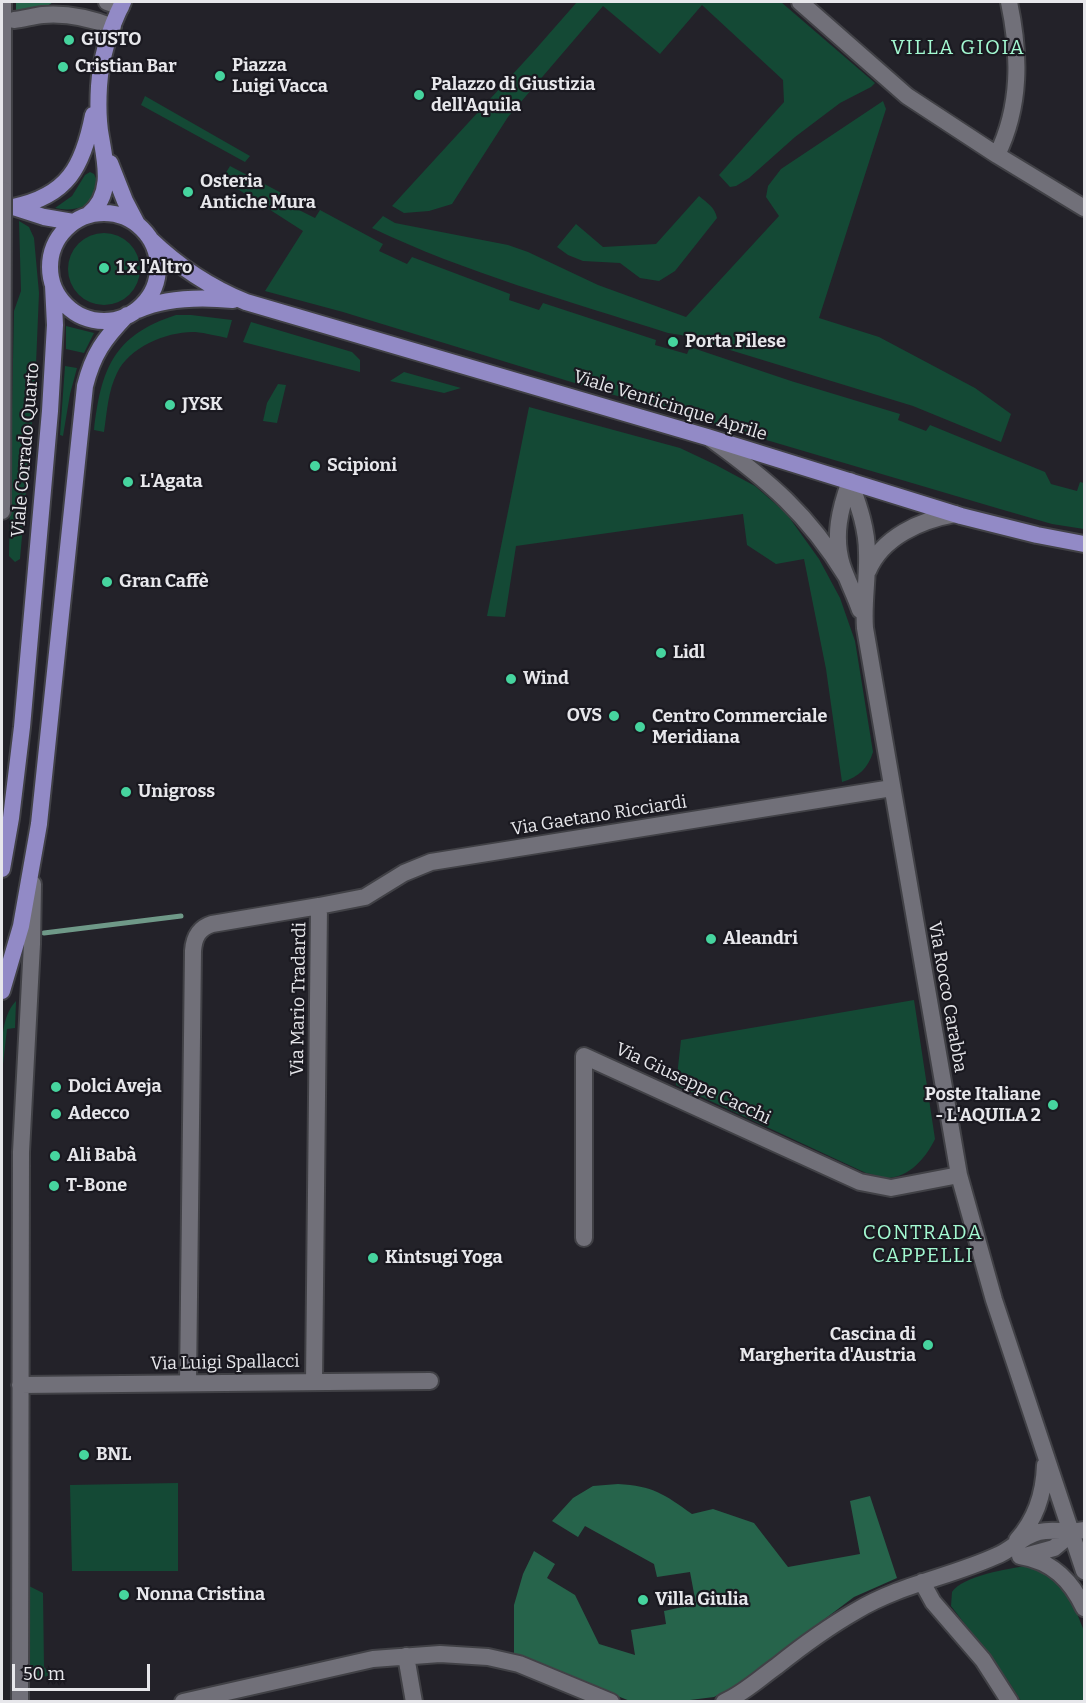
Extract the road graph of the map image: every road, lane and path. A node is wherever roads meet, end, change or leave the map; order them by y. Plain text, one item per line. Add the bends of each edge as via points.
1 (3, 2) edge
2 (75, 2) edge
3 (800, 2) edge
4 (1009, 2) edge
5 (117, 3) edge
6 (58, 15) junction
7 (14, 21) dead end
8 (113, 27) junction
9 (99, 85) junction
10 (103, 146) junction
11 (997, 155) junction
12 (5, 204) edge
13 (1084, 208) edge
14 (80, 219) junction
15 (144, 232) junction
16 (53, 285) junction
17 (246, 302) junction
18 (131, 313) junction
19 (707, 437) junction
20 (850, 481) junction
21 (2, 511) edge
22 (955, 514) junction
23 (1084, 544) edge
24 (846, 576) junction
25 (866, 578) junction
26 (865, 628) junction
27 (892, 788) junction
28 (33, 862) junction
29 (2, 869) edge
30 (319, 906) junction
31 (2, 991) edge
32 (959, 1175) junction
33 (584, 1238) dead end
34 (429, 1381) dead end
35 (314, 1382) junction
36 (188, 1383) junction
37 (20, 1384) junction
38 (1045, 1452) junction
39 (1078, 1532) edge
40 (1010, 1553) junction
41 (1084, 1571) edge
42 (922, 1582) junction
43 (1084, 1608) edge
44 (406, 1656) junction
45 (20, 1701) edge
46 (183, 1701) edge
47 (220, 1701) edge
48 (414, 1701) edge
49 (611, 1701) edge
50 (724, 1701) edge
51 (1010, 1701) edge

1 - 12 street
2 - 6 street
3 - 11 street via 907,96
4 - 11 street via 1017,78 1011,119
5 - 8 main road
6 - 7 street
6 - 8 street
8 - 9 main road
9 - 10 main road
9 - 12 main road via 88,141 70,177 46,195
10 - 14 main road via 105,191 96,207
10 - 15 main road via 125,201
11 - 13 street
12 - 14 main road via 44,217
12 - 21 street
14 - 15 main road via 111,213 126,218
14 - 16 main road via 62,233 54,247 50,262
15 - 17 main road, Viale Venticinque Aprile via 194,275
15 - 18 main road via 156,256 157,274 147,299
16 - 18 main road via 68,307 84,316 101,321
16 - 29 main road, Viale Corrado Quarto via 55,314 45,467 21,736
17 - 18 main road, Viale Venticinque Aprile via 178,300
17 - 19 main road, Viale Venticinque Aprile
18 - 28 main road via 95,353 85,386
19 - 20 main road, Viale Venticinque Aprile
19 - 24 street, Via Rocco Carabba via 792,505 821,538
20 - 22 main road, Viale Venticinque Aprile
20 - 24 street, Via Rocco Carabba via 838,525
20 - 25 street, Via Rocco Carabba via 865,531
22 - 23 main road, Viale Venticinque Aprile
22 - 25 street, Via Rocco Carabba via 927,521 893,539 876,556
24 - 26 street, Via Rocco Carabba
25 - 26 street, Via Rocco Carabba
26 - 27 street, Via Rocco Carabba
27 - 30 street, Via Gaetano Ricciardi via 430,862 365,897
27 - 32 street, Via Rocco Carabba
28 - 31 main road via 21,926
28 - 37 street via 21,1152
30 - 35 street, Via Mario Tradardi
30 - 36 street, Via Mario Tradardi via 212,924 203,927 194,939
32 - 33 street, Via Giuseppe Cacchi via 898,1187 867,1185 584,1056
32 - 38 street, Via Rocco Carabba via 994,1300
34 - 35 street, Via Luigi Spallacci
35 - 36 street, Via Luigi Spallacci
36 - 37 street, Via Luigi Spallacci
37 - 45 street
38 - 39 street, Via Rocco Carabba
38 - 40 street via 1044,1485 1038,1505
39 - 40 street via 1038,1532
39 - 41 street, Via Rocco Carabba
40 - 42 street
40 - 43 street via 1042,1562 1062,1574
42 - 50 street via 856,1611
42 - 51 street via 933,1602 977,1653
44 - 46 street via 373,1659
44 - 47 street via 374,1667
44 - 48 street
44 - 49 street via 450,1654 509,1661

